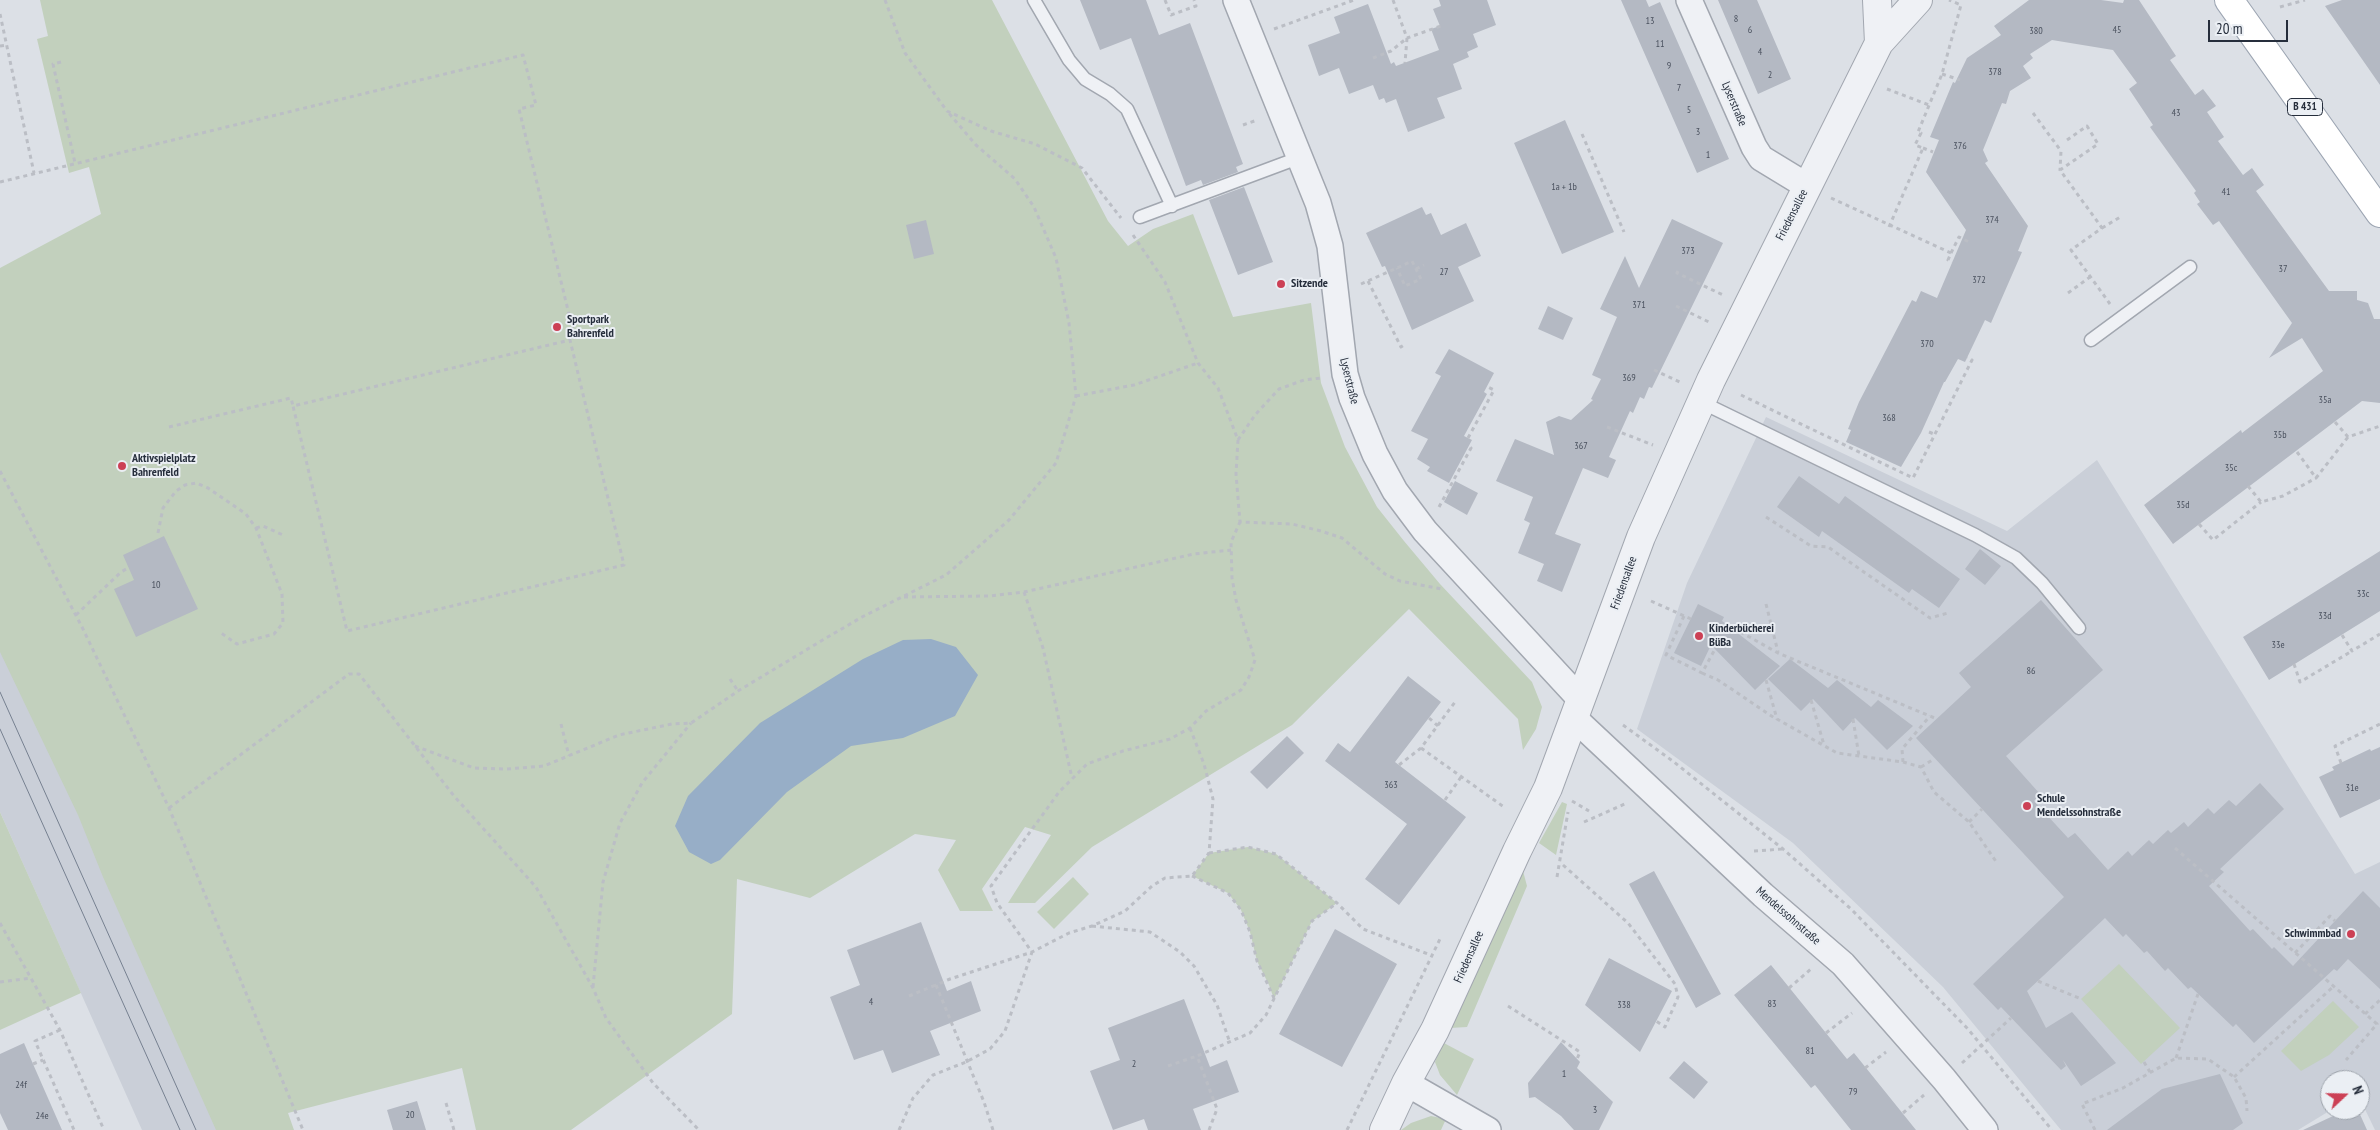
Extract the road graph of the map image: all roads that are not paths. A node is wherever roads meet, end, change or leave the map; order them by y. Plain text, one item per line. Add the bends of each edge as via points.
1 (1034, 0) edge
2 (1236, 0) edge
3 (1689, 0) edge
4 (1878, 0) edge
5 (1918, 0) edge
6 (2229, 0) edge
7 (1879, 43) junction
8 (1301, 157) junction
9 (1816, 191) junction
10 (1172, 206) junction
11 (2380, 213) edge
12 (1140, 218) dead end
13 (2190, 267) dead end
14 (2091, 340) dead end
15 (1694, 394) junction
16 (2079, 628) dead end
17 (1577, 709) junction
18 (1406, 1083) junction
19 (1384, 1130) edge
20 (1488, 1130) edge
21 (1985, 1130) edge

1 - 10 lane via 1085,79 1127,109
2 - 8 street, Lyserstraße
3 - 9 street, Lyserstraße via 1754,147 1762,158
4 - 7 street, Friedensallee
5 - 7 street, Friedensallee
6 - 11 main road, B 431
7 - 9 street, Friedensallee
8 - 10 lane
8 - 17 street, Lyserstraße via 1330,246 1345,374 1375,454 1395,491 1425,531
9 - 15 street, Friedensallee
10 - 12 lane
13 - 14 lane
15 - 16 lane via 2016,558 2042,583
15 - 17 street, Friedensallee
17 - 18 street, Friedensallee via 1548,788 1435,1030
17 - 21 street, Mendelssohnstraße via 1597,741 1842,964 1937,1084
18 - 19 street, Friedensallee
18 - 20 street

